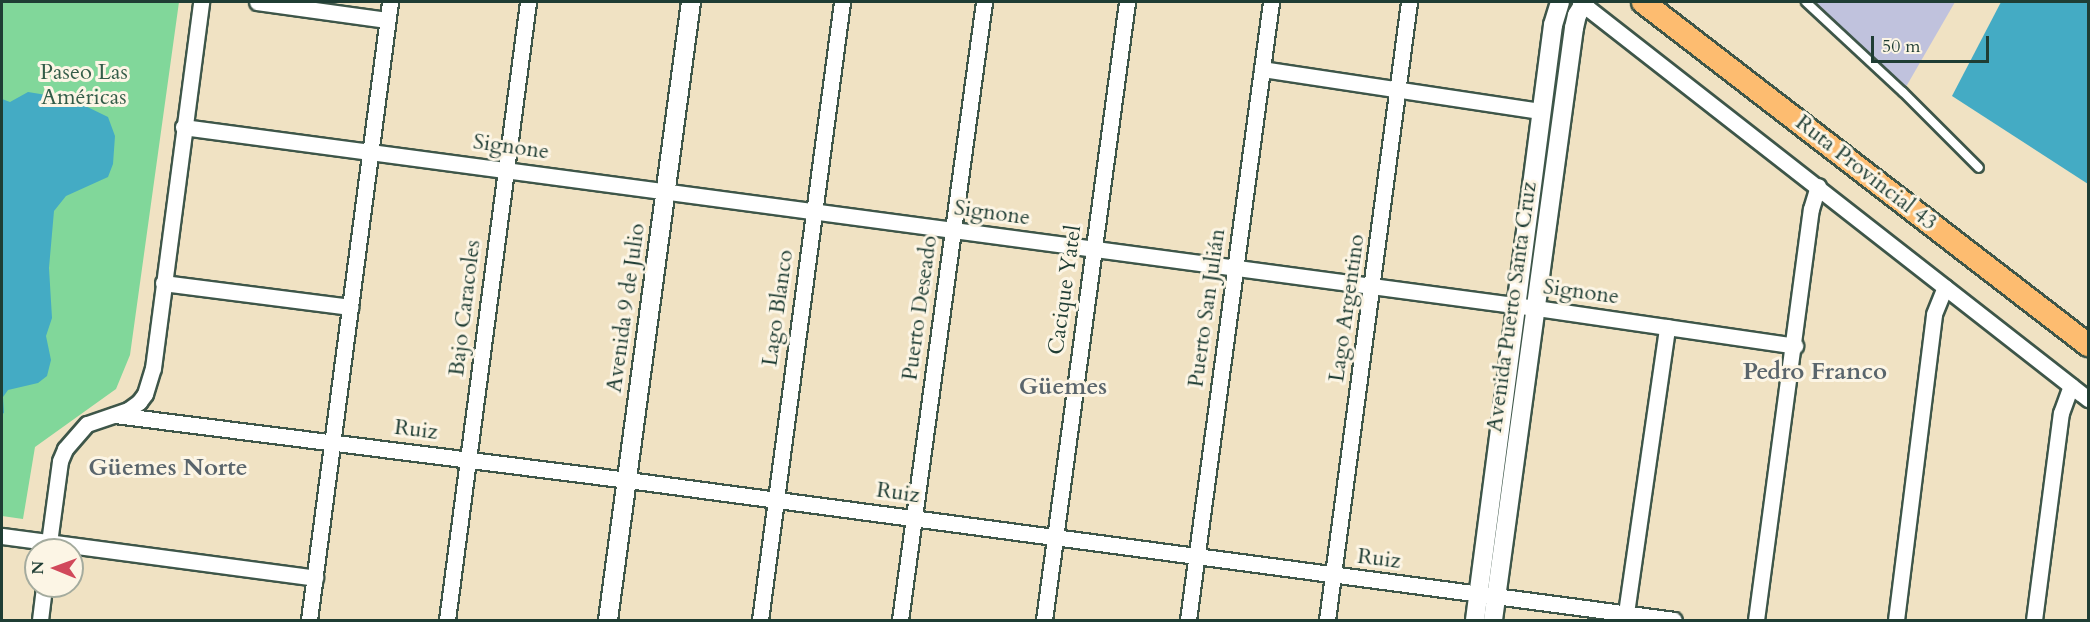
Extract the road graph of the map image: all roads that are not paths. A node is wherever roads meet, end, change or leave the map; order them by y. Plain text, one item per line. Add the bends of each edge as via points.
1 (201, 2) edge
2 (257, 2) edge
3 (390, 2) edge
4 (528, 2) edge
5 (691, 2) edge
6 (842, 2) edge
7 (984, 2) edge
8 (1127, 2) edge
9 (1271, 2) edge
10 (1409, 2) edge
11 (1560, 2) edge
12 (1583, 2) edge
13 (1643, 2) edge
14 (1806, 2) edge
15 (387, 20) junction
16 (1262, 69) junction
17 (1398, 89) junction
18 (1541, 111) junction
19 (183, 127) junction
20 (369, 150) junction
21 (1979, 168) dead end
22 (506, 169) junction
23 (1818, 186) junction
24 (666, 191) junction
25 (814, 211) junction
26 (953, 230) junction
27 (1094, 249) junction
28 (1235, 268) junction
29 (164, 283) junction
30 (1945, 287) junction
31 (1373, 288) junction
32 (1516, 306) junction
33 (351, 307) junction
34 (1536, 308) junction
35 (1667, 327) junction
36 (2088, 345) edge
37 (1795, 346) junction
38 (2072, 386) junction
39 (2088, 399) edge
40 (115, 415) junction
41 (332, 442) junction
42 (468, 460) junction
43 (628, 480) junction
44 (776, 500) junction
45 (914, 518) junction
46 (2, 536) edge
47 (1055, 537) junction
48 (50, 538) edge
49 (24, 541) edge
50 (84, 550) edge
51 (1197, 556) junction
52 (1333, 576) junction
53 (315, 578) junction
54 (1488, 595) junction
55 (43, 598) edge
56 (1625, 617) edge
57 (40, 621) edge
58 (309, 621) edge
59 (447, 621) edge
60 (608, 621) edge
61 (760, 621) edge
62 (900, 621) edge
63 (1044, 621) edge
64 (1188, 621) edge
65 (1327, 621) edge
66 (1476, 621) edge
67 (1493, 621) edge
68 (1674, 621) edge
69 (1756, 621) edge
70 (1896, 621) edge
71 (2034, 621) edge

1 - 19 street
2 - 15 street
3 - 15 street
4 - 22 street, Bajo Caracoles
5 - 24 street, Avenida 9 de Julio
6 - 25 street, Lago Blanco
7 - 26 street, Puerto Deseado
8 - 27 street, Cacique Yatel
9 - 16 street, Puerto San Julián
10 - 17 street, Lago Argentino
11 - 18 street, Avenida Puerto Santa Cruz
12 - 23 street
12 - 34 street, Avenida Puerto Santa Cruz via 1574,28
13 - 36 main road, Ruta Provincial 43
14 - 21 lane
15 - 20 street
16 - 17 street
16 - 28 street, Puerto San Julián
17 - 18 street
17 - 31 street, Lago Argentino
18 - 32 street, Avenida Puerto Santa Cruz
19 - 20 street, Signone
19 - 29 street
20 - 22 street, Signone
20 - 33 street
22 - 24 street, Signone
22 - 42 street, Bajo Caracoles
23 - 30 street
23 - 37 street
24 - 25 street, Signone
24 - 43 street, Avenida 9 de Julio
25 - 26 street, Signone
25 - 44 street, Lago Blanco
26 - 27 street, Signone
26 - 45 street, Puerto Deseado
27 - 28 street, Signone
27 - 47 street, Cacique Yatel
28 - 31 street, Signone
28 - 51 street, Puerto San Julián
29 - 33 street
29 - 40 street via 153,368 145,394 128,410
30 - 38 street
30 - 70 street via 1934,314
31 - 32 street, Signone
31 - 52 street, Lago Argentino
32 - 34 street, Signone
32 - 54 street, Avenida Puerto Santa Cruz
33 - 41 street
34 - 35 street, Signone
34 - 54 street, Avenida Puerto Santa Cruz
35 - 37 street, Signone
35 - 56 street
37 - 69 street
38 - 39 street
38 - 71 street via 2061,413
40 - 41 street, Ruiz
40 - 48 street via 87,424 65,449
41 - 42 street, Ruiz
41 - 53 street
42 - 43 street, Ruiz
42 - 59 street, Bajo Caracoles
43 - 44 street, Ruiz
43 - 60 street, Avenida 9 de Julio
44 - 45 street, Ruiz
44 - 61 street, Lago Blanco
45 - 47 street, Ruiz
45 - 62 street, Puerto Deseado
46 - 49 street
47 - 51 street, Ruiz
47 - 63 street, Cacique Yatel
50 - 53 street
51 - 52 street, Ruiz
51 - 64 street, Puerto San Julián
52 - 54 street, Ruiz
52 - 65 street, Lago Argentino
53 - 58 street
54 - 56 street, Ruiz
54 - 66 street, Avenida Puerto Santa Cruz
54 - 67 street, Avenida Puerto Santa Cruz
55 - 57 street
56 - 68 street, Ruiz

